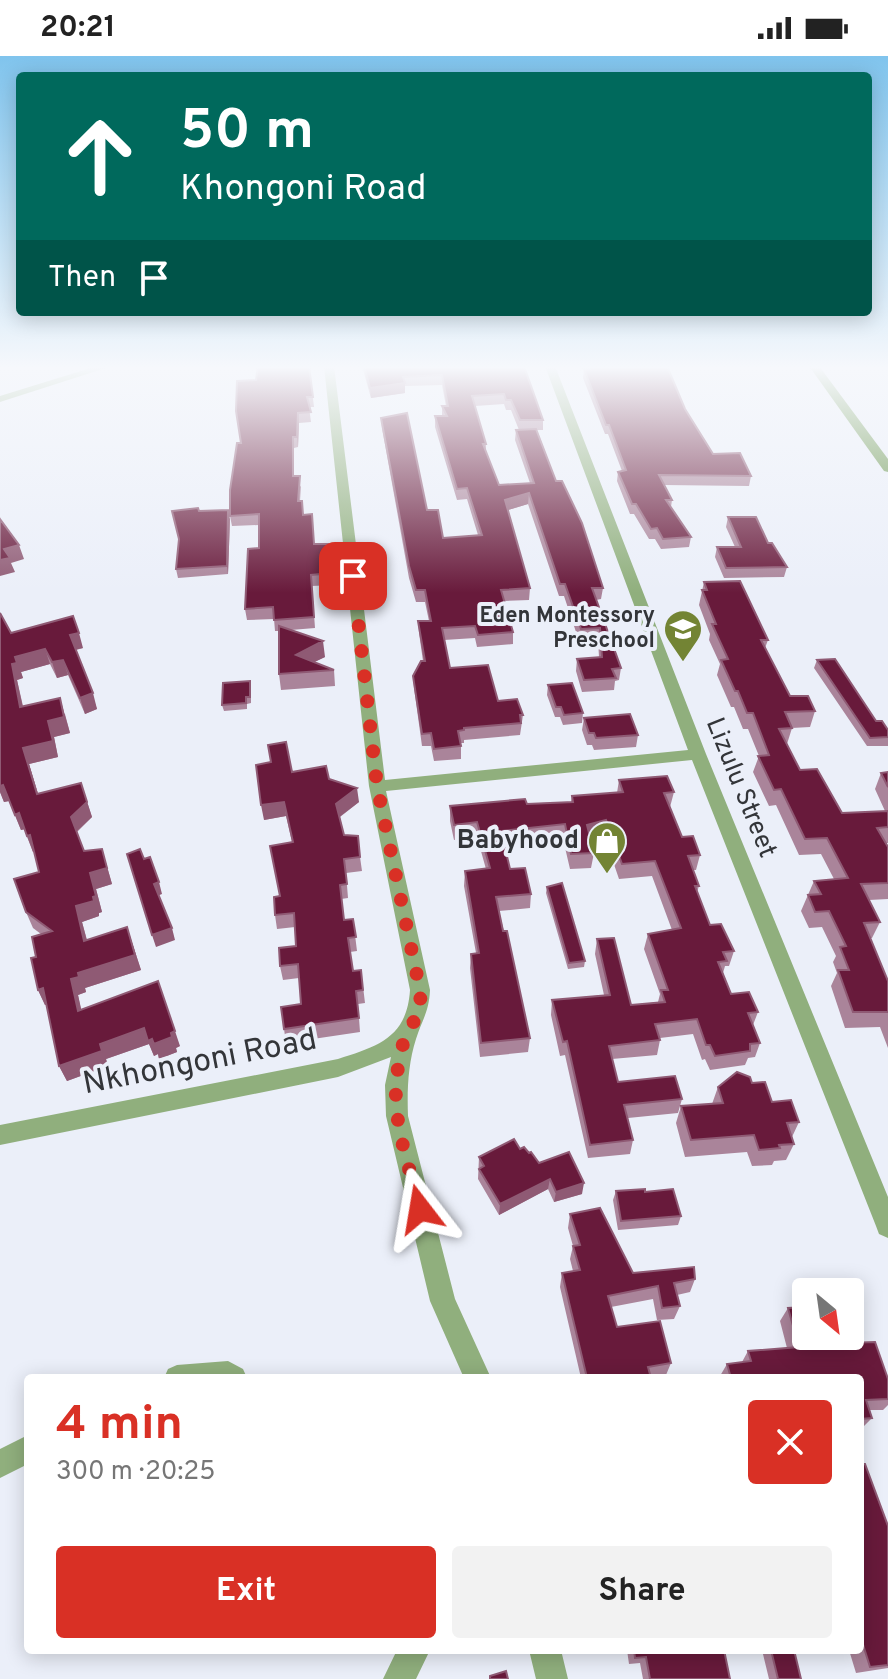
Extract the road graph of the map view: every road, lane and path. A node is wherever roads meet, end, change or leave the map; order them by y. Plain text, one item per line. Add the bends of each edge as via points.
1 (338, 442) edge
2 (579, 442) edge
3 (869, 442) edge
4 (888, 468) edge
5 (698, 754) junction
6 (377, 786) junction
7 (406, 1037) junction
8 (0, 1135) edge
9 (888, 1226) edge
10 (476, 1374) edge
11 (24, 1451) edge
12 (0, 1464) edge
13 (412, 1654) edge
14 (546, 1654) edge
15 (399, 1679) edge
16 (552, 1679) edge

1 - 6 street
2 - 5 street, Lizulu Street
3 - 4 main road
5 - 6 street
5 - 9 street, Lizulu Street
6 - 7 street via 420,990 417,1023
7 - 8 street, Nkhongoni Road via 338,1068
7 - 10 street via 396,1085 397,1116 443,1301
11 - 12 street
13 - 15 street
14 - 16 street

